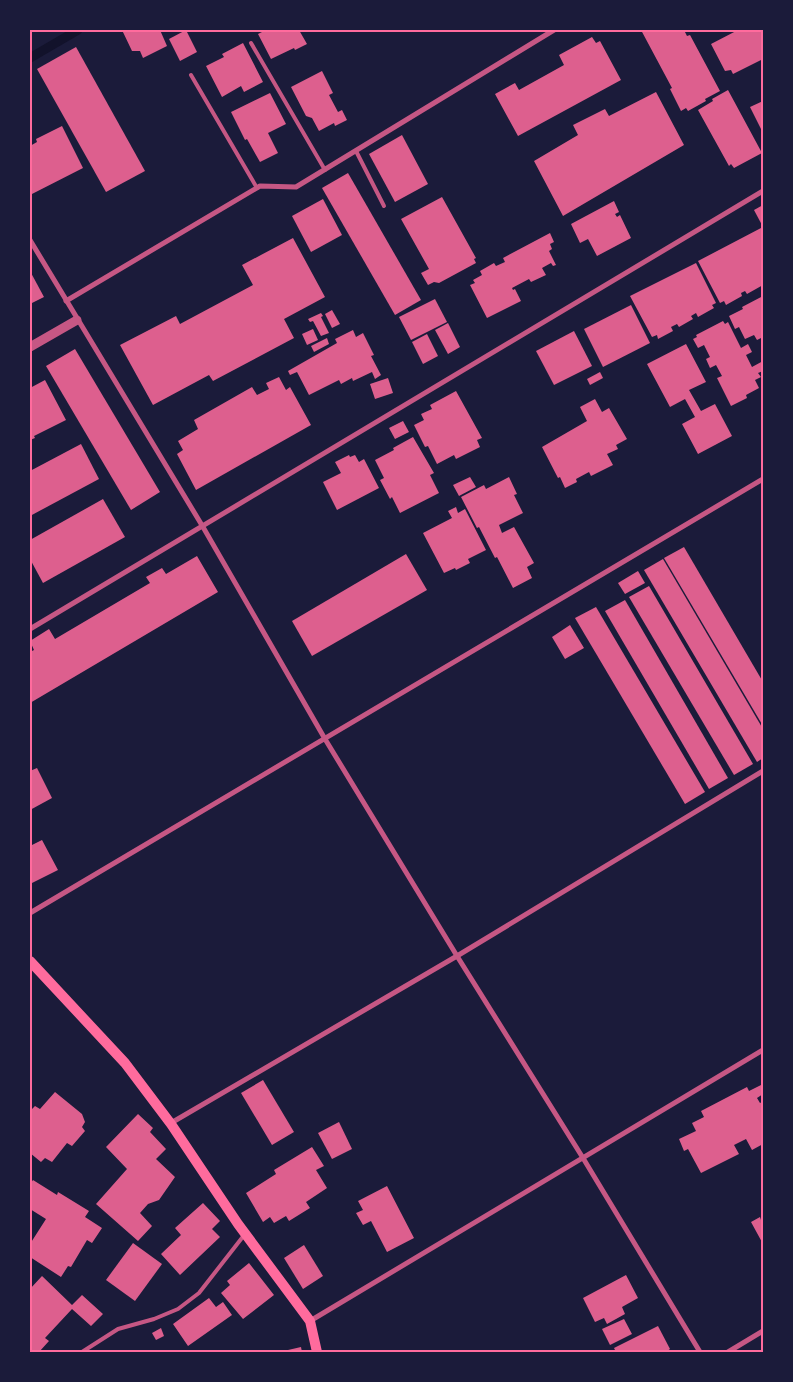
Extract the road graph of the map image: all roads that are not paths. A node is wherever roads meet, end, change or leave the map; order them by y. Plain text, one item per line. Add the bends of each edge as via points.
1 (554, 30) edge
2 (251, 43) dead end
3 (191, 75) dead end
4 (356, 151) junction
5 (325, 170) junction
6 (257, 188) junction
7 (763, 191) edge
8 (384, 206) dead end
9 (30, 240) edge
10 (66, 301) junction
11 (77, 320) junction
12 (30, 347) edge
13 (763, 479) edge
14 (203, 527) junction
15 (30, 629) edge
16 (325, 739) junction
17 (763, 772) edge
18 (30, 913) edge
19 (457, 956) junction
20 (30, 961) edge
21 (763, 1050) edge
22 (171, 1124) junction
23 (583, 1158) junction
24 (246, 1233) junction
25 (310, 1321) junction
26 (763, 1331) edge
27 (82, 1352) edge
28 (317, 1352) edge
29 (700, 1352) edge
30 (728, 1352) edge

1 - 4 street
2 - 5 lane
3 - 6 lane
4 - 5 street
4 - 8 lane
5 - 6 street via 296,187
6 - 10 street
7 - 14 street
9 - 10 street
10 - 11 street
11 - 12 street
11 - 14 street
13 - 16 street
14 - 15 street
14 - 16 street
16 - 18 street
16 - 19 street
17 - 19 street
19 - 22 street
19 - 23 street
20 - 22 main road via 125,1063
21 - 23 street
22 - 24 main road
23 - 25 street
23 - 29 street
24 - 25 main road
24 - 27 lane via 199,1293 154,1319 118,1329
25 - 28 main road
26 - 30 street

